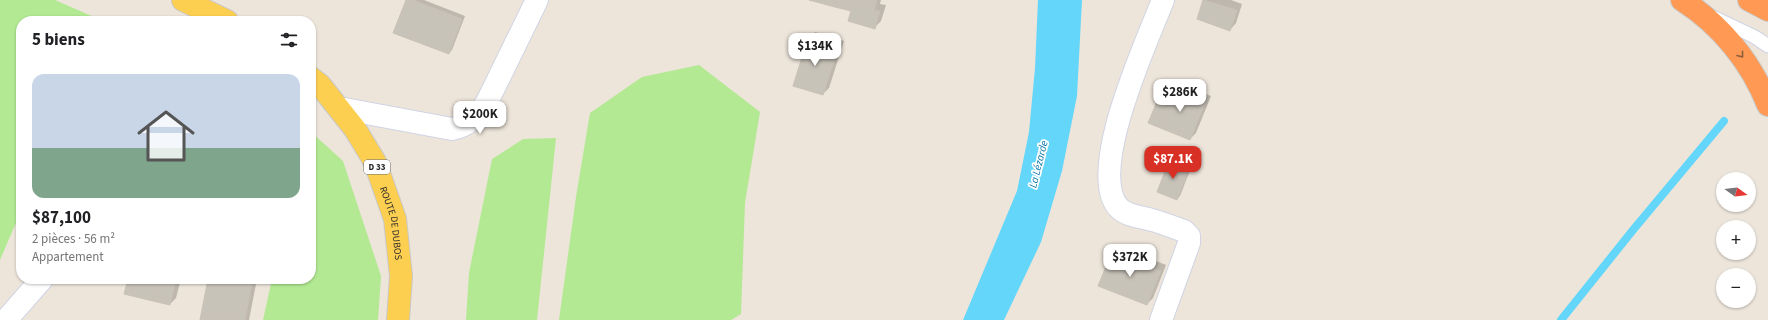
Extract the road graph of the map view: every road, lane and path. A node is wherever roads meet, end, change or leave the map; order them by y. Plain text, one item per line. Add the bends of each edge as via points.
1 (183, 0) edge
2 (537, 0) edge
3 (1164, 0) edge
4 (1749, 0) edge
5 (1690, 5) edge
6 (1768, 10) edge
7 (217, 16) edge
8 (1768, 46) edge
9 (316, 87) edge
10 (1768, 105) edge
11 (339, 108) junction
12 (38, 284) edge
13 (6, 320) edge
14 (398, 320) edge
15 (1161, 320) edge

1 - 7 main road
2 - 11 street via 488,102 462,127 438,126
3 - 15 street via 1132,78 1115,132 1109,177 1111,193 1120,208 1130,214 1184,231 1189,236 1189,243
4 - 6 highway
5 - 8 lane
5 -> 10 highway via 1722,32 1744,58
9 - 11 main road, ROUTE DE DUBOS / D 33
11 - 14 main road, ROUTE DE DUBOS / D 33 via 361,136 375,162 395,219 401,276
12 - 13 street

